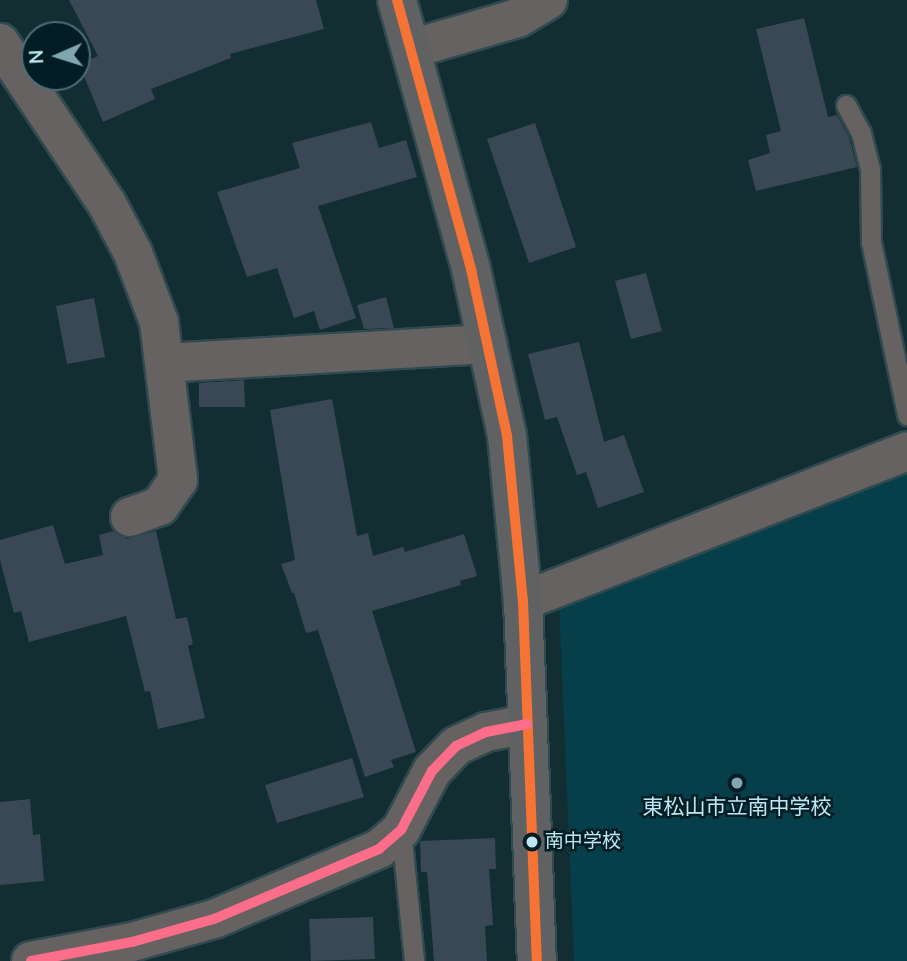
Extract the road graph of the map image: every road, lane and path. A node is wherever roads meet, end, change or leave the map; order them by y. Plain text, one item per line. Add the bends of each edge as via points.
1 (397, 0) edge
2 (548, 0) edge
3 (0, 43) edge
4 (411, 49) junction
5 (846, 105) dead end
6 (487, 344) junction
7 (165, 363) junction
8 (907, 415) edge
9 (907, 451) edge
10 (130, 517) dead end
11 (523, 601) junction
12 (527, 723) junction
13 (401, 830) junction
14 (130, 951) edge
15 (31, 961) edge
16 (414, 961) edge
17 (537, 961) edge

1 - 4 main road
2 - 4 street via 518,19
3 - 7 street via 107,204 133,253 159,323
4 - 6 main road
5 - 8 lane via 861,133 870,169 871,242
6 - 7 street
6 - 11 main road via 507,436
7 - 10 street via 178,480 160,506
9 - 11 street
11 - 12 main road
12 - 13 street via 486,732 456,746 432,771
12 - 17 main road
13 - 14 street via 379,849
13 - 16 lane
14 - 15 street

